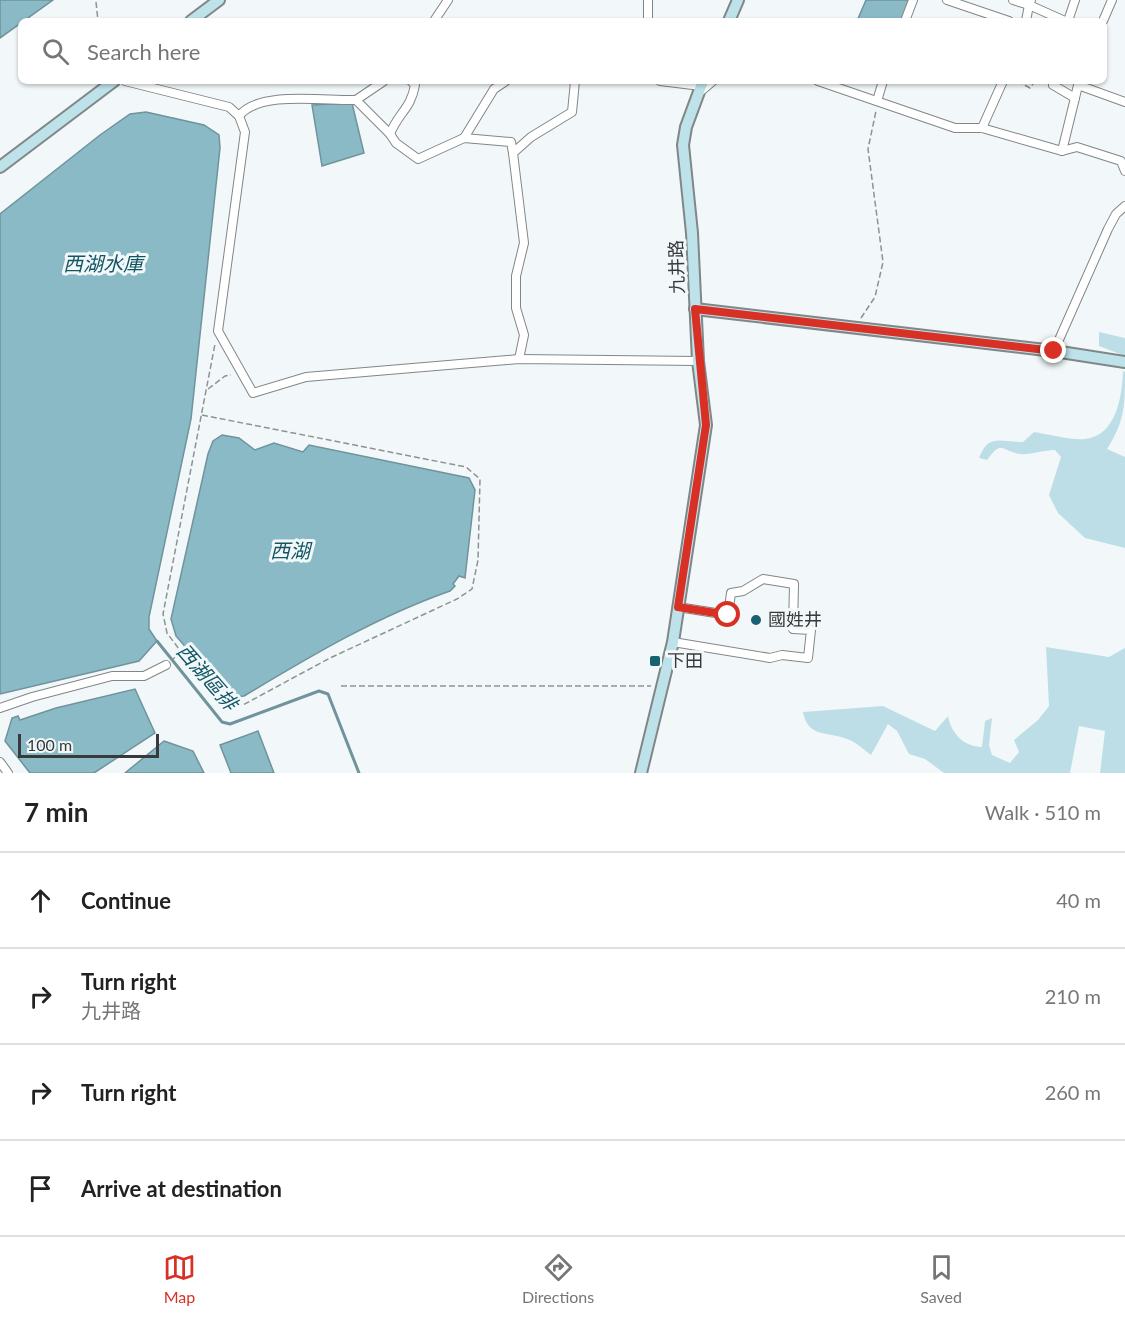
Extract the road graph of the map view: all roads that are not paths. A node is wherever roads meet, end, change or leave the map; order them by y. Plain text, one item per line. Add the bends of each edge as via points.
1 (219, 0) edge
2 (448, 0) edge
3 (648, 0) edge
4 (738, 0) edge
5 (914, 0) edge
6 (947, 0) edge
7 (1013, 0) edge
8 (1075, 0) edge
9 (1112, 0) edge
10 (1030, 3) edge
11 (195, 18) edge
12 (436, 18) edge
13 (648, 18) edge
14 (730, 18) edge
15 (906, 18) edge
16 (1000, 18) edge
17 (1027, 18) edge
18 (1060, 18) edge
19 (1067, 18) edge
20 (1104, 18) edge
21 (110, 84) edge
22 (137, 84) edge
23 (380, 84) edge
24 (414, 84) edge
25 (502, 84) edge
26 (575, 84) edge
27 (680, 84) edge
28 (827, 84) edge
29 (882, 84) edge
30 (1002, 84) edge
31 (1054, 84) edge
32 (701, 87) edge
33 (1075, 98) junction
34 (356, 100) junction
35 (878, 101) junction
36 (1125, 102) edge
37 (239, 116) junction
38 (982, 128) junction
39 (390, 134) junction
40 (464, 138) junction
41 (1062, 152) junction
42 (513, 153) junction
43 (0, 167) edge
44 (1125, 171) edge
45 (1125, 206) edge
46 (695, 309) junction
47 (1054, 351) junction
48 (519, 359) junction
49 (698, 361) junction
50 (1125, 362) edge
51 (678, 607) junction
52 (673, 642) junction
53 (166, 665) dead end
54 (0, 708) edge
55 (0, 762) edge
56 (9, 773) edge
57 (641, 773) edge

1 - 11 main road
2 - 12 street
3 - 13 street
4 - 14 main road
5 - 15 street
6 - 16 street
7 - 10 street
8 - 19 street
9 - 20 street
10 - 17 street
10 - 18 street
21 - 43 main road
22 - 37 street via 229,107
23 - 34 street
24 - 39 street via 412,102
25 - 40 street via 494,89
26 - 42 street via 572,112
27 - 32 street
28 - 35 street
29 - 35 street
30 - 38 street
31 - 33 street
32 - 46 main road, 九井路 via 683,145
33 - 36 street via 1078,85
33 - 41 street
34 - 37 street via 267,100 245,108
34 - 39 street
35 - 38 street via 956,128
37 - 48 street via 244,132 218,332 253,393 306,376
38 - 41 street
39 - 40 street via 418,159
40 - 42 street via 511,142
41 - 44 street via 1077,147 1120,161
42 - 48 street via 524,243 516,276 516,308 524,335
45 - 47 street via 1108,229
46 - 47 main road
46 - 49 main road, 九井路
47 - 50 main road
48 - 49 street
49 - 51 main road, 九井路 via 706,425
51 - 52 main road, 九井路
51 - 52 street via 728,615 731,593 763,579 794,584 794,629 811,630 808,658 770,658
52 - 57 main road, 九井路
53 - 54 street via 144,676 112,676
55 - 56 street

